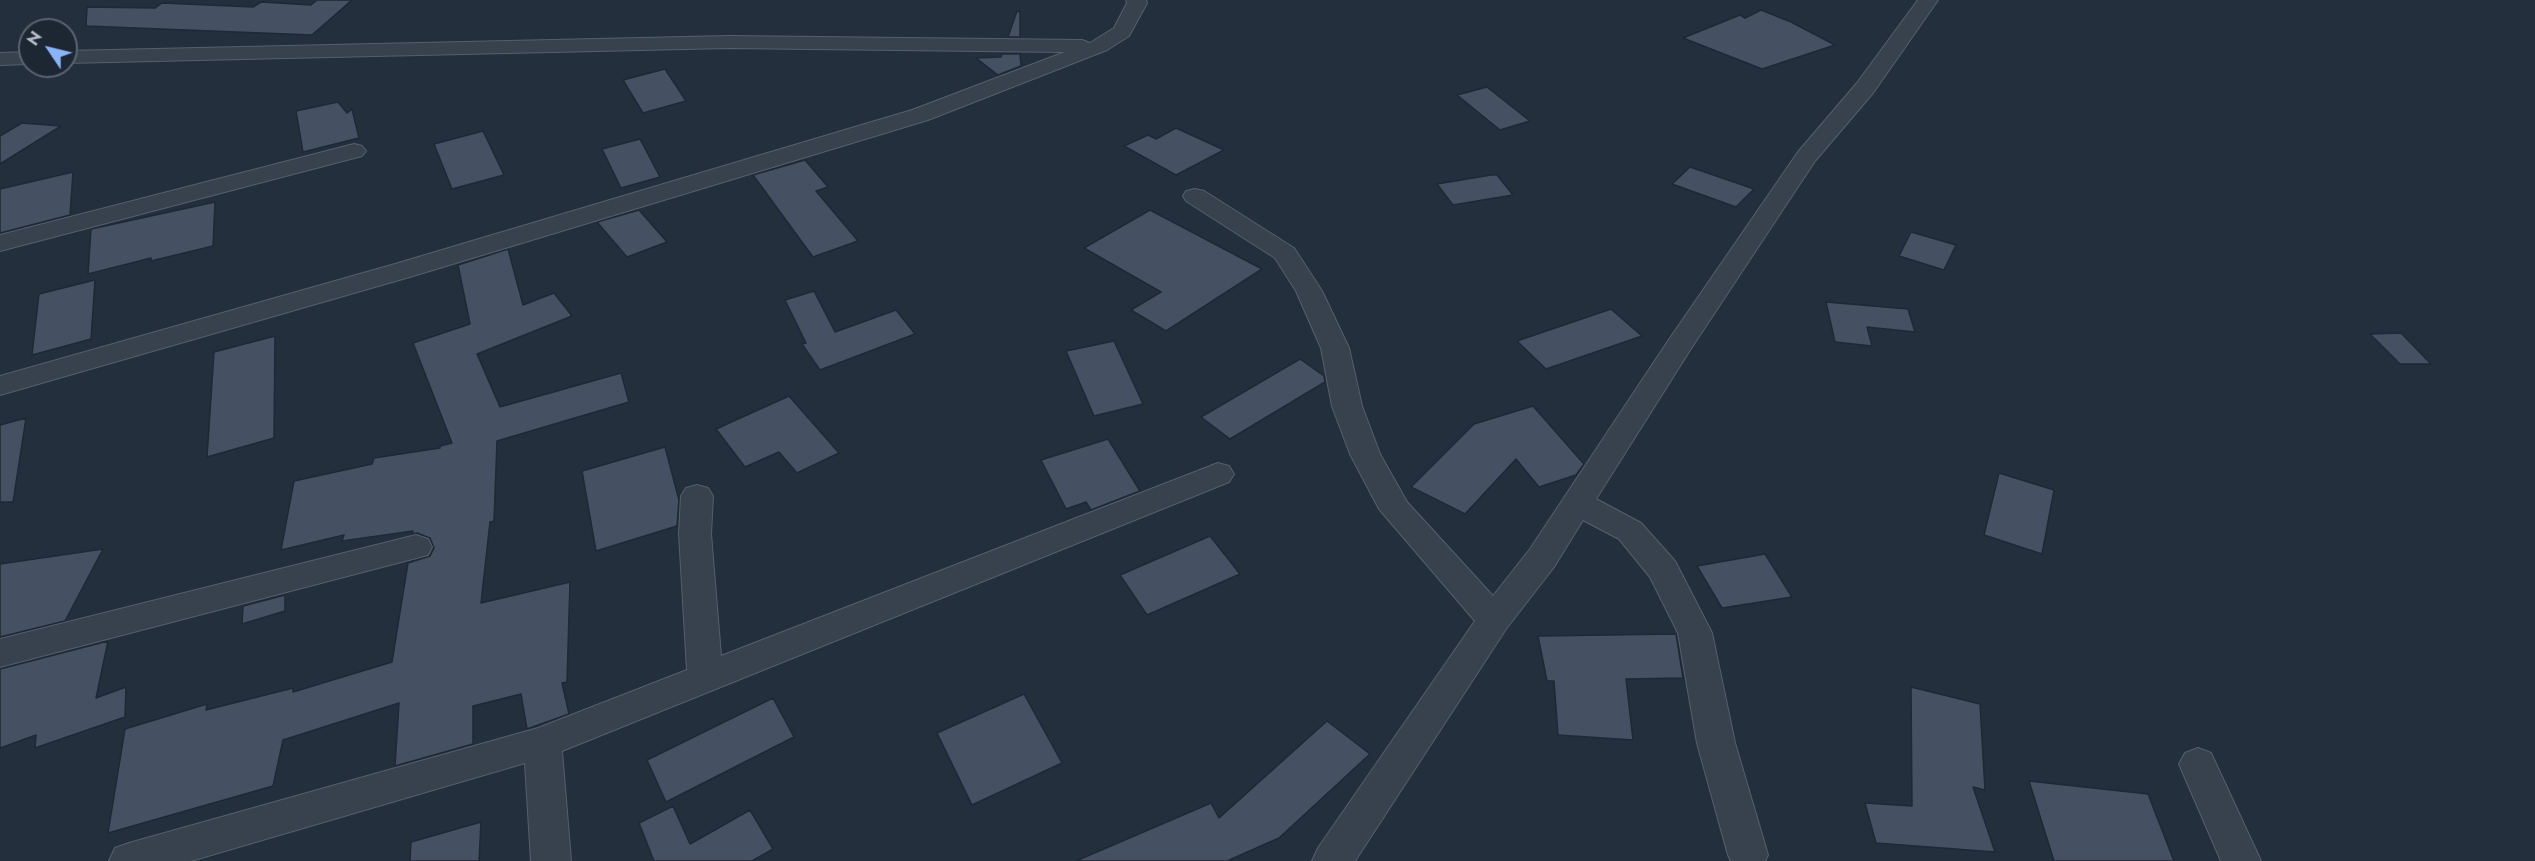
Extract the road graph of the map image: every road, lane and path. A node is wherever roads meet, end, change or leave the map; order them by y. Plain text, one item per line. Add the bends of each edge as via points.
1 (1136, 0) edge
2 (1928, 0) edge
3 (1100, 46) junction
4 (78, 57) edge
5 (18, 58) edge
6 (0, 59) edge
7 (354, 151) dead end
8 (1195, 196) dead end
9 (0, 243) edge
10 (0, 387) edge
11 (1218, 474) dead end
12 (697, 496) dead end
13 (1578, 503) junction
14 (416, 547) dead end
15 (1494, 620) junction
16 (0, 653) edge
17 (705, 677) junction
18 (543, 741) junction
19 (2198, 764) dead end
20 (1748, 855) dead end
21 (129, 861) edge
22 (551, 861) edge
23 (1332, 861) edge
24 (2241, 861) edge

1 - 3 street via 1122,32
2 - 13 street via 1864,88 1806,158 1677,347
3 - 4 street via 729,42
3 - 10 street via 920,115
5 - 6 street
7 - 9 street
8 - 15 street via 1285,253 1309,291 1335,348 1347,406 1365,454 1395,509
11 - 17 street
12 - 17 street via 695,534
13 - 15 street
13 - 20 street via 1630,531 1663,570 1695,633 1716,743
14 - 16 street
15 - 23 street
17 - 18 street
18 - 21 street
18 - 22 street
19 - 24 street

